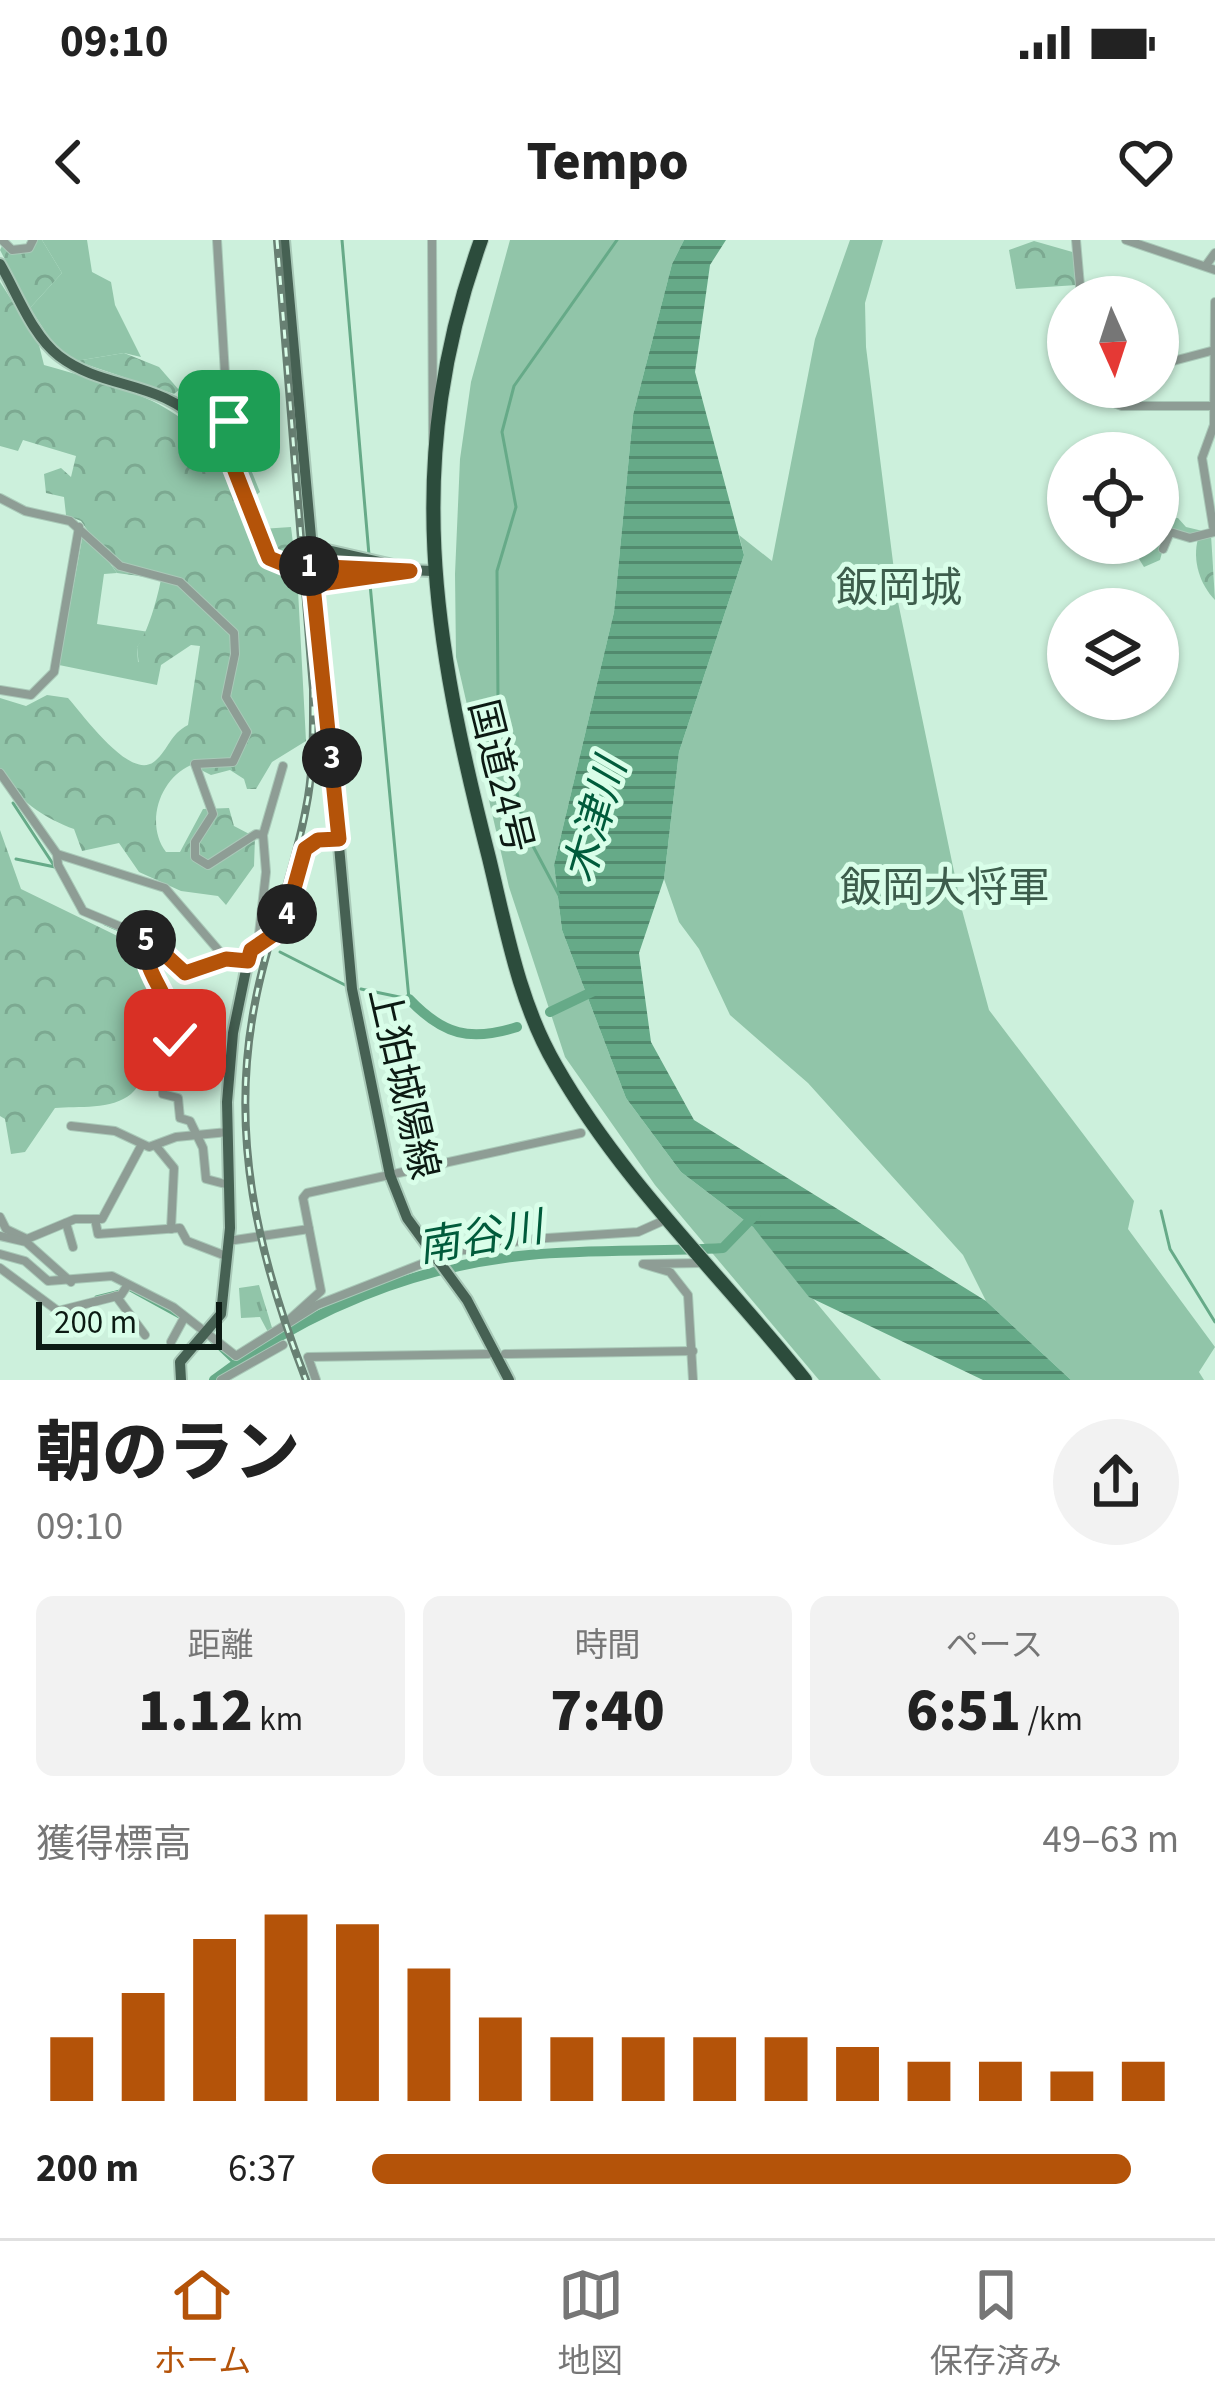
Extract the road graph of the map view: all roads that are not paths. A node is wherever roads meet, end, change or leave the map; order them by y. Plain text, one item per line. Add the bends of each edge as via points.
1 (2, 240) edge
2 (33, 240) edge
3 (217, 240) edge
4 (284, 240) edge
5 (432, 240) edge
6 (481, 240) edge
7 (1076, 240) edge
8 (1126, 240) edge
9 (1215, 253) edge
10 (0, 264) edge
11 (1211, 267) edge
12 (1079, 276) edge
13 (1215, 302) edge
14 (1210, 351) junction
15 (1179, 359) edge
16 (1179, 406) edge
17 (1212, 406) edge
18 (1215, 425) edge
19 (435, 451) junction
20 (230, 458) junction
21 (0, 498) edge
22 (79, 527) junction
23 (1179, 535) edge
24 (310, 546) junction
25 (410, 571) junction
26 (432, 571) junction
27 (313, 585) junction
28 (0, 690) edge
29 (283, 766) dead end
30 (0, 773) edge
31 (263, 835) junction
32 (339, 839) junction
33 (57, 854) junction
34 (147, 938) junction
35 (258, 944) junction
36 (226, 959) junction
37 (248, 961) junction
38 (71, 1126) dead end
39 (228, 1132) junction
40 (581, 1133) dead end
41 (200, 1138) junction
42 (141, 1146) junction
43 (156, 1146) junction
44 (390, 1175) junction
45 (229, 1185) junction
46 (0, 1217) edge
47 (668, 1219) junction
48 (95, 1220) junction
49 (66, 1223) junction
50 (172, 1228) junction
51 (309, 1229) junction
52 (0, 1236) edge
53 (24, 1240) junction
54 (228, 1241) junction
55 (73, 1247) dead end
56 (0, 1254) edge
57 (226, 1256) junction
58 (437, 1262) junction
59 (702, 1262) junction
60 (0, 1268) edge
61 (71, 1282) junction
62 (127, 1286) junction
63 (116, 1296) junction
64 (184, 1318) junction
65 (289, 1323) junction
66 (208, 1332) junction
67 (145, 1335) dead end
68 (171, 1342) dead end
69 (283, 1345) dead end
70 (693, 1352) junction
71 (488, 1354) dead end
72 (505, 1354) dead end
73 (250, 1370) dead end
74 (181, 1380) edge
75 (224, 1380) edge
76 (316, 1380) edge
77 (509, 1380) edge
78 (694, 1380) edge
79 (805, 1380) edge

1 - 2 street via 12,250
3 - 20 street
4 - 24 main road, 上狛城陽線
5 - 19 street
6 - 19 highway, 国道24号 via 448,360
7 - 12 street
8 - 11 street
9 - 11 street
10 - 20 main road via 61,358 170,398
13 - 14 street
14 - 15 street
14 - 17 street
16 - 17 street
17 - 18 street
18 - 23 street via 1202,458 1214,532
19 - 26 highway, 国道24号
20 - 25 main road, bridge via 266,553 286,565
21 - 22 street
22 - 28 street via 52,677 31,695
22 - 31 street via 120,566 180,582 234,633 226,697 248,732 233,762 195,764 213,814 195,857 208,865
24 - 25 main road
24 - 27 main road, 上狛城陽線
25 - 26 main road
25 - 27 main road
26 - 47 highway, 国道24号 via 450,704 538,1030 589,1118
27 - 32 main road, 上狛城陽線
29 - 31 street
30 - 33 street
31 - 35 street
32 - 35 main road via 305,849 283,928
32 - 44 main road, 上狛城陽線 via 352,989
33 - 34 street via 83,911
33 - 36 street via 165,888
34 - 36 street via 185,973
34 - 41 street via 146,959 176,1032 163,1094 178,1098 179,1118
35 - 37 main road
36 - 37 street
37 - 39 main road via 233,1034
38 - 42 street via 115,1131
39 - 41 street
39 - 45 main road
40 - 44 street
41 - 43 street
41 - 45 street via 206,1179
42 - 43 street
42 - 48 street via 123,1187
43 - 50 street via 174,1168
44 - 51 street via 307,1193
44 - 58 main road, 上狛城陽線 via 406,1218
45 - 54 main road
46 - 53 street
47 - 58 street via 638,1232 492,1243
47 - 59 highway, 国道24号
48 - 49 street
48 - 50 street via 98,1234
49 - 53 street
49 - 55 street
50 - 57 street
51 - 54 street
51 - 65 street via 321,1291
52 - 53 street
53 - 61 street
54 - 57 main road
56 - 61 street via 25,1261 48,1281
57 - 66 main road via 221,1314
58 - 65 street via 356,1288
58 - 77 main road, 上狛城陽線
59 - 70 street via 643,1264 670,1273 688,1295
59 - 79 highway, 国道24号
60 - 63 street via 58,1311
61 - 62 street via 112,1276
62 - 63 street
62 - 64 street
63 - 67 street
64 - 66 street
64 - 68 street
65 - 66 street via 236,1356
66 - 74 main road via 180,1362
69 - 75 street
70 - 72 street
70 - 78 street
71 - 76 street via 308,1358
73 - 75 street

